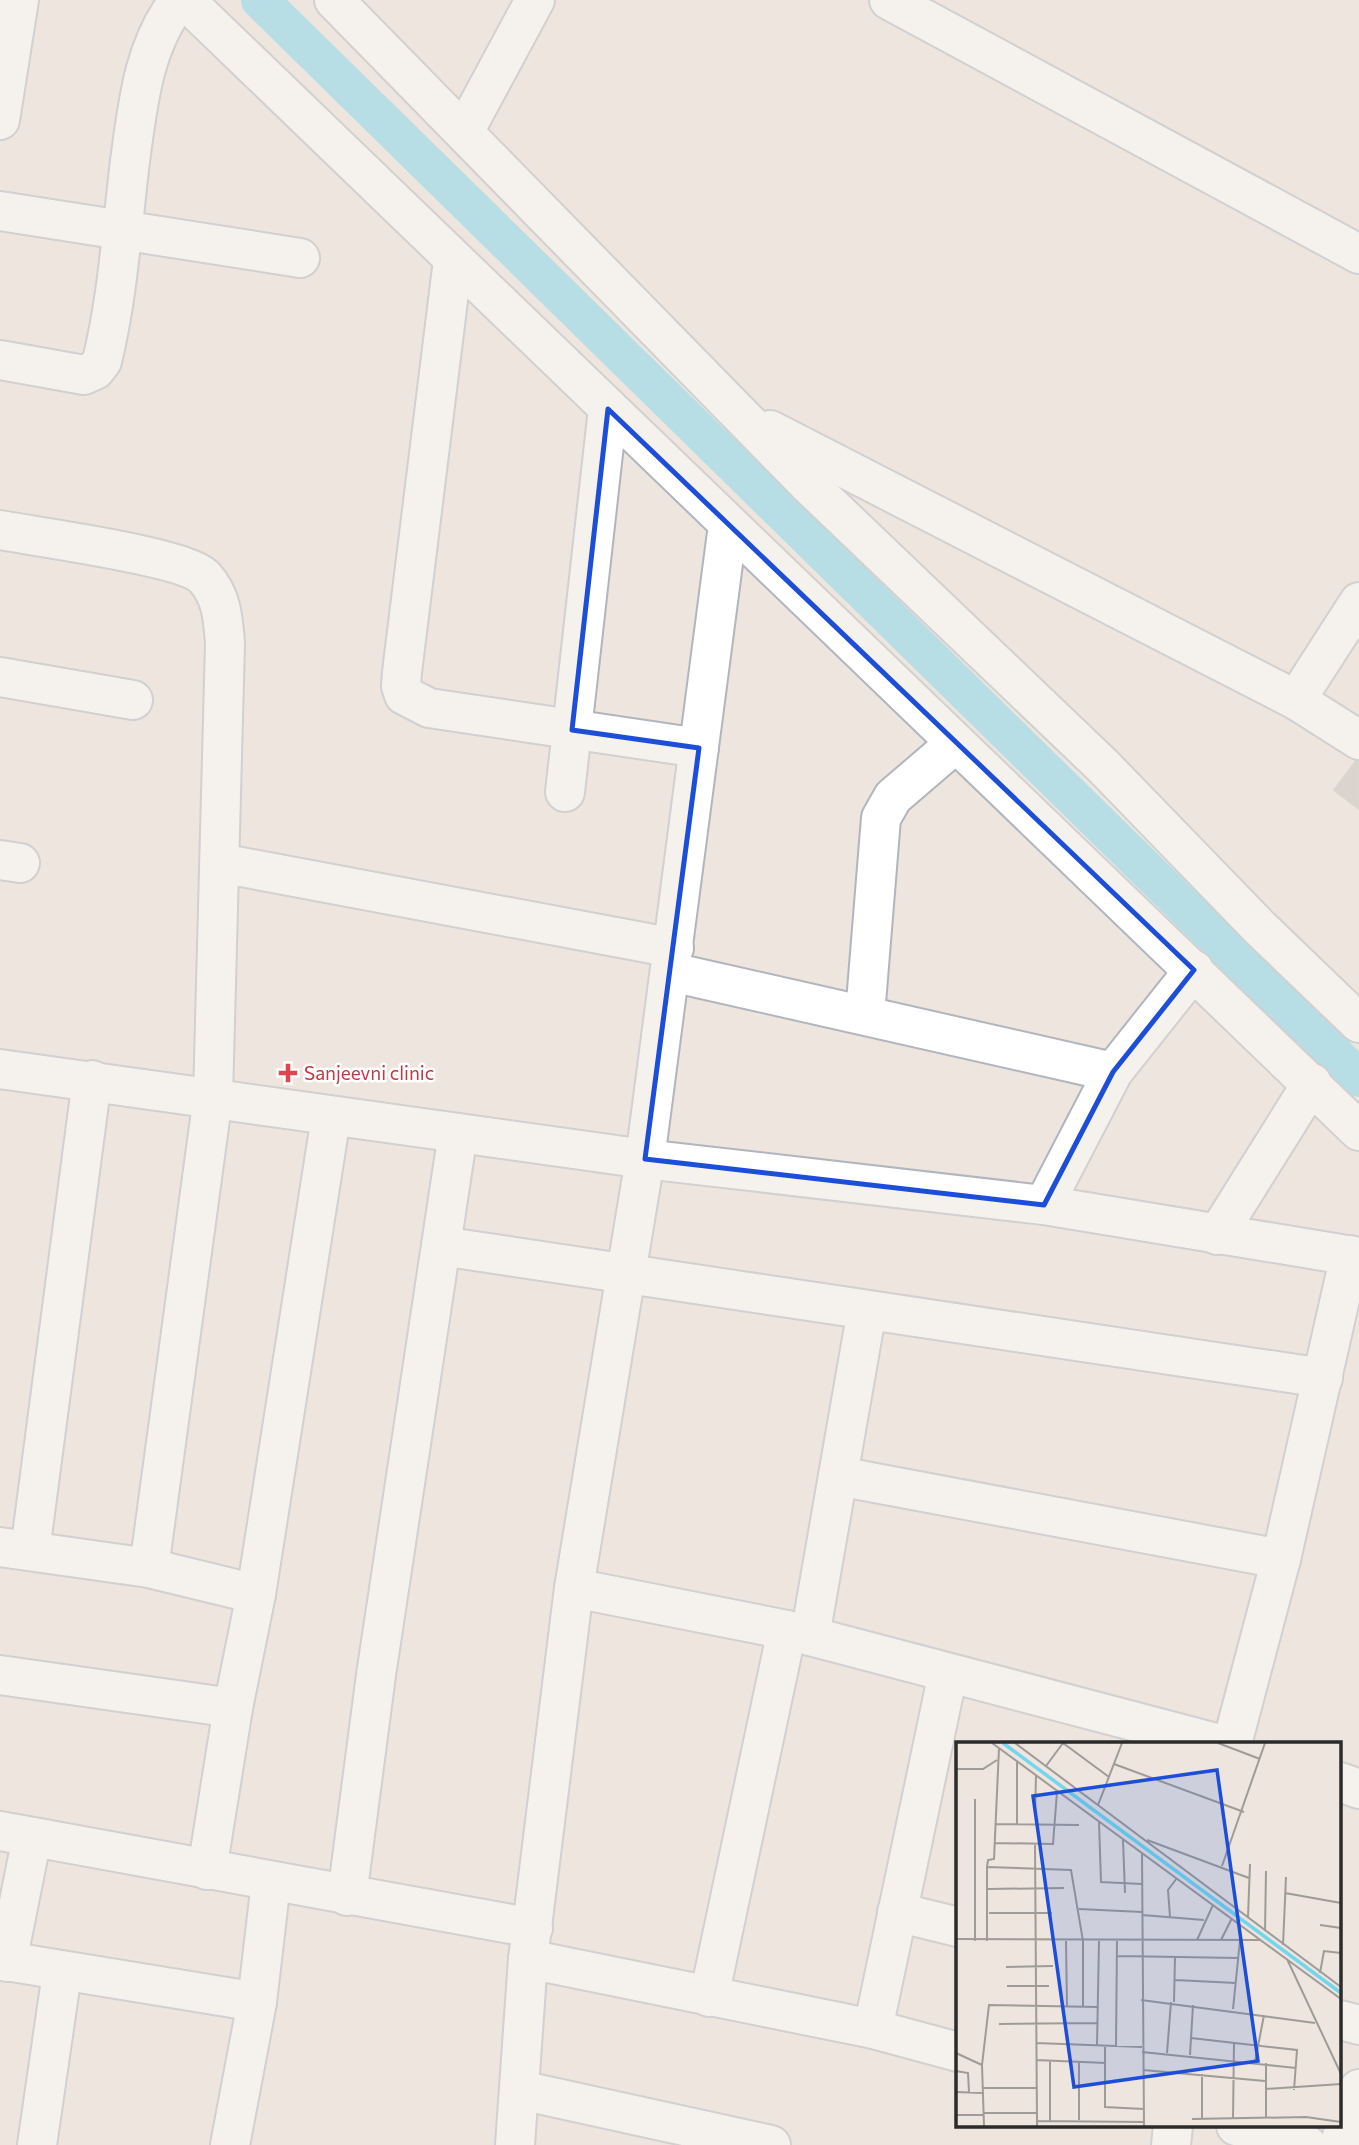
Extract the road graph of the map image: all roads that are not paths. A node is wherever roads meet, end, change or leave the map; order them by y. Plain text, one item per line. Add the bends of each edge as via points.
1 (19, 0) edge
2 (179, 0) edge
3 (185, 0) edge
4 (334, 0) edge
5 (535, 0) edge
6 (889, 0) edge
7 (0, 120) edge
8 (465, 130) junction
9 (0, 211) edge
10 (121, 230) junction
11 (1359, 254) edge
12 (300, 258) dead end
13 (453, 260) junction
14 (0, 360) edge
15 (608, 409) junction
16 (746, 418) junction
17 (727, 525) junction
18 (0, 530) edge
19 (1359, 602) edge
20 (0, 677) edge
21 (1296, 700) junction
22 (133, 701) dead end
23 (572, 730) junction
24 (1359, 740) edge
25 (956, 743) junction
26 (699, 748) junction
27 (565, 792) dead end
28 (220, 863) junction
29 (672, 960) junction
30 (1194, 970) junction
31 (865, 1015) junction
32 (1359, 1023) edge
33 (0, 1069) edge
34 (1113, 1072) junction
35 (92, 1080) junction
36 (1312, 1083) junction
37 (213, 1097) junction
38 (331, 1117) junction
39 (1359, 1131) edge
40 (458, 1133) junction
41 (645, 1159) junction
42 (1044, 1205) junction
43 (1217, 1235) junction
44 (442, 1246) junction
45 (1354, 1256) edge
46 (624, 1273) junction
47 (867, 1310) junction
48 (1323, 1378) junction
49 (838, 1476) junction
50 (15, 1549) edge
51 (1281, 1559) junction
52 (149, 1568) junction
53 (574, 1588) junction
54 (256, 1594) junction
55 (798, 1633) junction
56 (948, 1673) junction
57 (0, 1675) edge
58 (233, 1708) junction
59 (1212, 1742) edge
60 (1233, 1742) edge
61 (1342, 1783) edge
62 (1359, 1789) edge
63 (16, 1834) edge
64 (207, 1870) junction
65 (271, 1882) junction
66 (347, 1896) junction
67 (897, 1912) junction
68 (956, 1927) edge
69 (531, 1943) junction
70 (3, 1961) edge
71 (62, 1973) junction
72 (709, 1997) junction
73 (257, 2003) junction
74 (1342, 2021) edge
75 (1359, 2025) edge
76 (873, 2029) junction
77 (956, 2051) edge
78 (1359, 2089) edge
79 (520, 2090) junction
80 (1243, 2128) edge
81 (37, 2145) edge
82 (230, 2145) edge
83 (515, 2145) edge
84 (771, 2145) edge
85 (1307, 2145) edge
86 (1339, 2145) edge

1 - 7 street
2 - 10 street via 165,18 145,67
3 - 13 street
4 - 8 street
5 - 8 street
6 - 11 street
8 - 16 street
9 - 10 street
10 - 12 street
10 - 14 street via 107,340 95,370 84,374
13 - 15 street
13 - 23 street via 401,687 414,703 429,708
15 - 17 street
15 - 23 street
16 - 21 street
16 - 32 street
17 - 25 street
17 - 26 street
18 - 28 street via 170,562 202,575 214,590 223,609 225,643
19 - 21 street
20 - 22 street
21 - 24 street
23 - 26 street
23 - 27 street
25 - 30 street
25 - 31 street via 893,797 881,818
26 - 29 street
28 - 29 street
28 - 37 street
29 - 31 street
29 - 41 street
30 - 34 street
30 - 36 street
31 - 34 street
33 - 35 street
34 - 42 street
35 - 37 street
35 - 50 street
36 - 39 street
36 - 43 street
37 - 38 street
37 - 52 street
38 - 40 street
38 - 54 street
40 - 41 street
40 - 44 street
41 - 42 street
41 - 46 street
42 - 43 street
43 - 45 street
44 - 46 street
44 - 66 street
45 - 48 street
46 - 47 street
46 - 53 street
47 - 48 street
47 - 49 street
48 - 51 street
49 - 51 street
49 - 55 street
50 - 52 street
51 - 60 street
52 - 54 street
53 - 55 street
53 - 69 street
54 - 58 street
55 - 56 street
55 - 72 street
56 - 59 street
56 - 67 street
57 - 58 street
58 - 64 street
61 - 62 street
63 - 64 street
63 - 70 street
64 - 65 street
65 - 66 street
65 - 73 street
66 - 69 street
67 - 68 street
67 - 76 street
69 - 72 street
69 - 79 street
70 - 71 street
71 - 73 street
71 - 81 street
72 - 76 street
73 - 82 street
74 - 75 street
76 - 77 street
78 - 86 street
79 - 83 street
79 - 84 street
80 - 85 street

